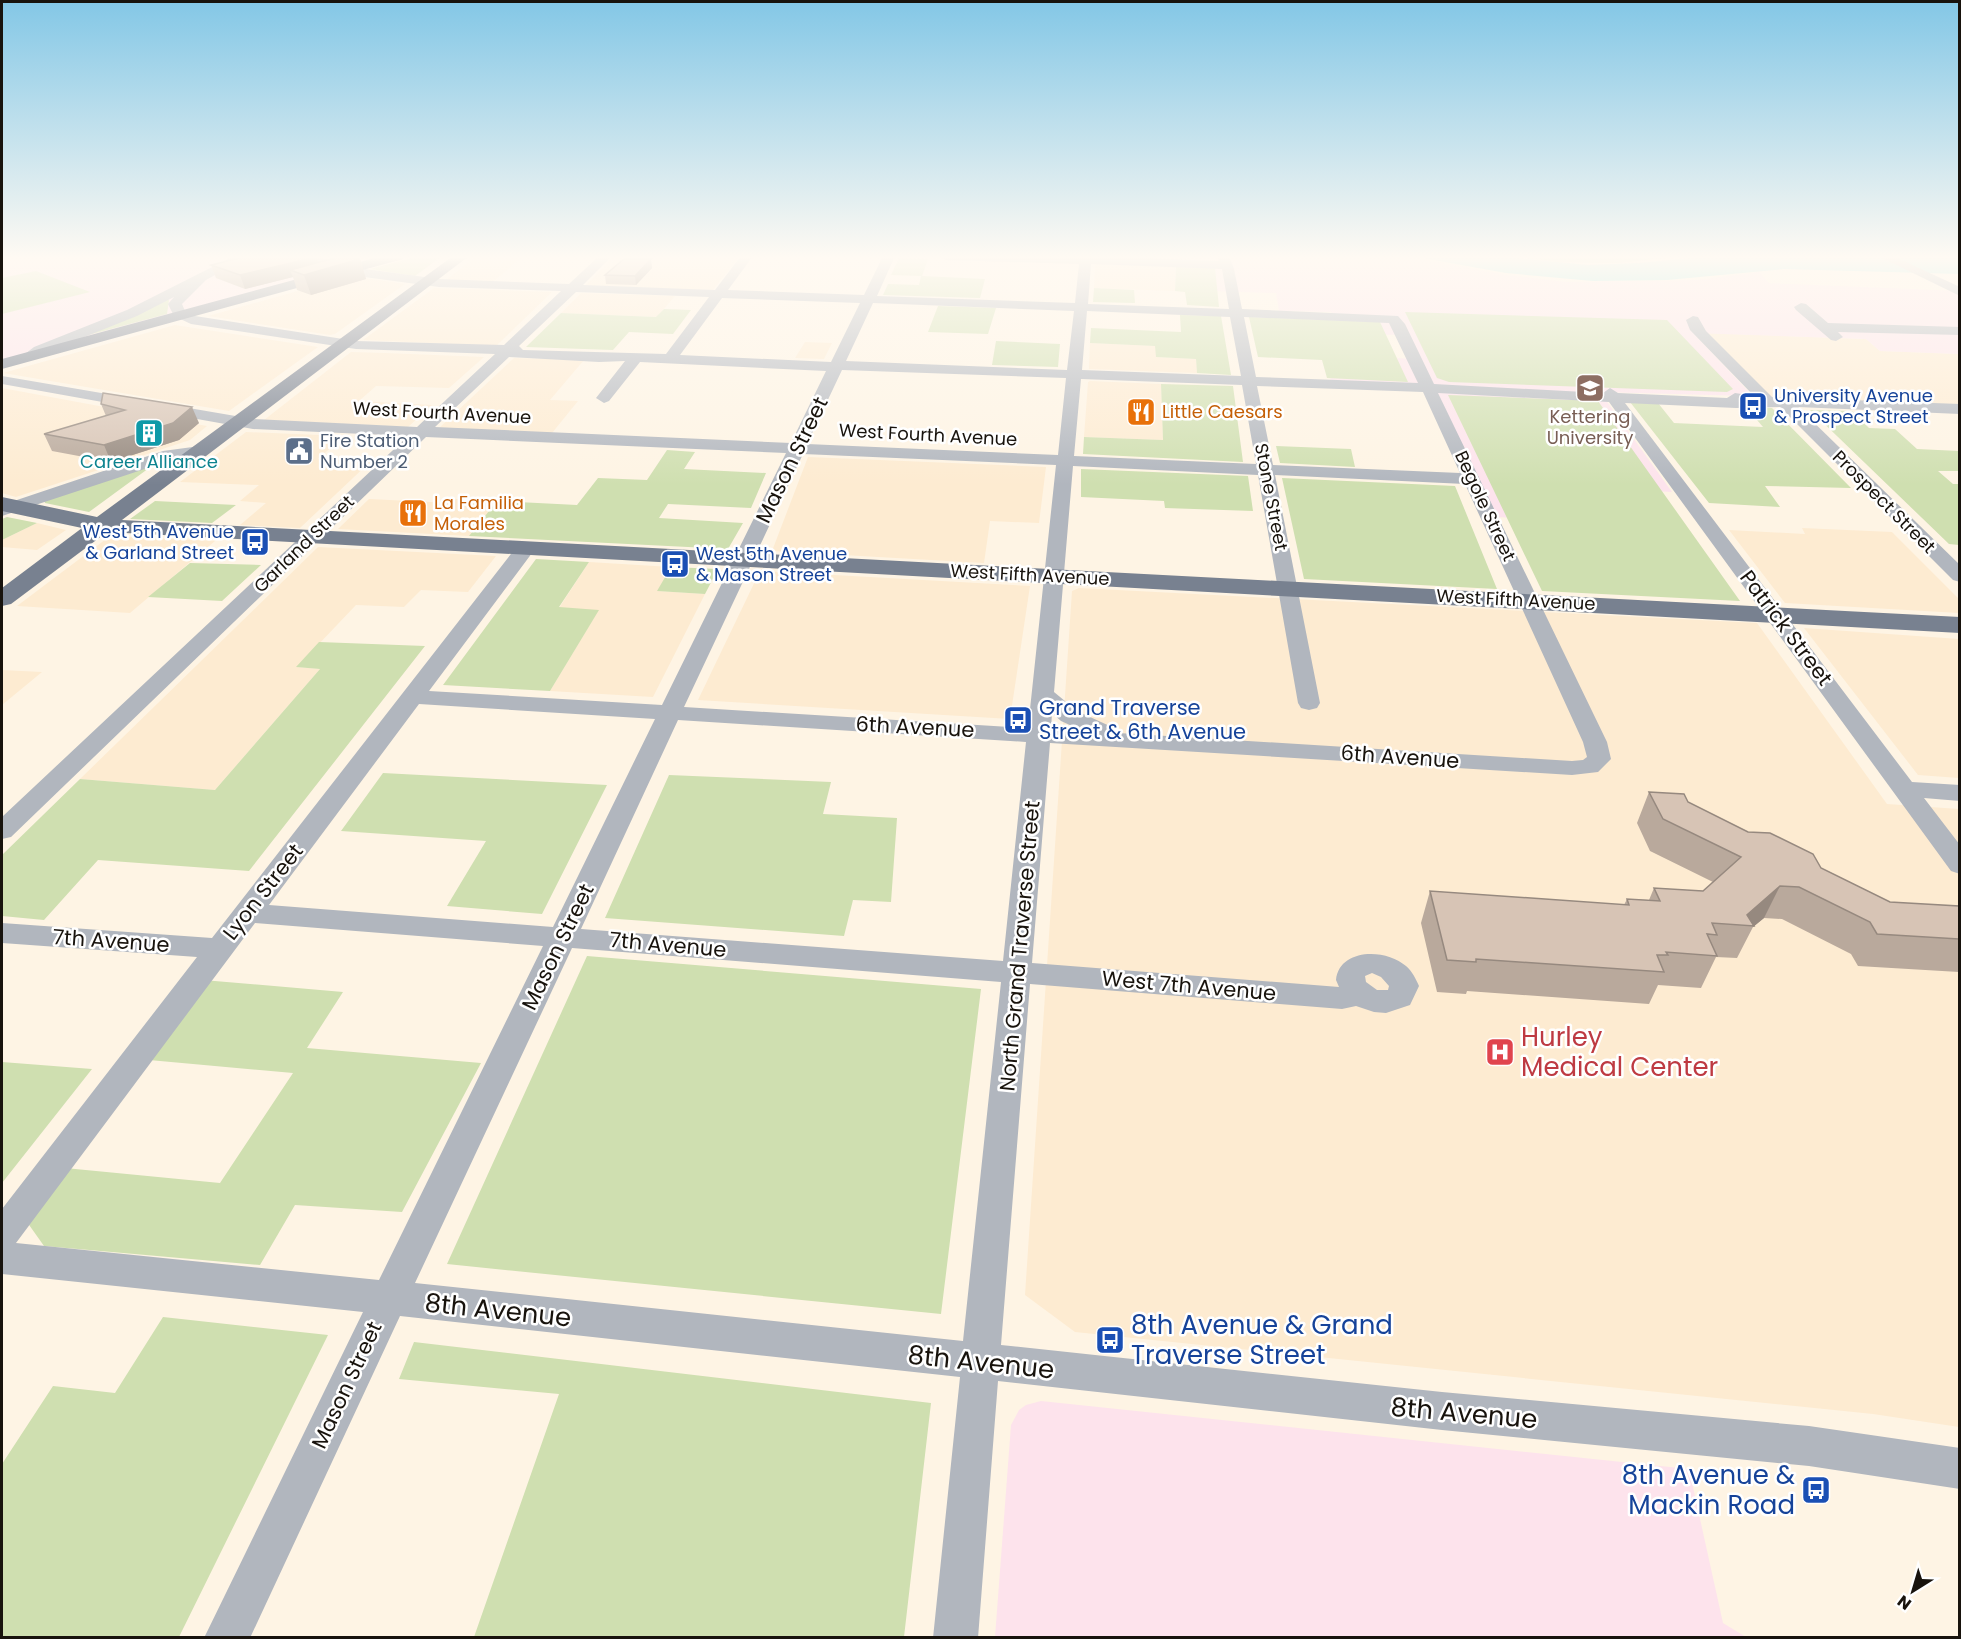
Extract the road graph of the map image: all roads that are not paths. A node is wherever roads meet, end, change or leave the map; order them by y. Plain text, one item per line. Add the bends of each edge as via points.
1 (84, 332) edge
2 (117, 332) edge
3 (269, 332) edge
4 (359, 332) edge
5 (526, 332) edge
6 (690, 332) edge
7 (852, 332) edge
8 (1078, 332) edge
9 (1240, 332) edge
10 (1402, 332) edge
11 (1700, 332) edge
12 (1830, 332) edge
13 (1836, 338) dead end
14 (344, 344) junction
15 (506, 352) junction
16 (28, 357) junction
17 (636, 357) junction
18 (670, 358) junction
19 (2, 364) edge
20 (837, 365) junction
21 (1074, 374) junction
22 (2, 380) edge
23 (1249, 381) junction
24 (1428, 388) junction
25 (1612, 395) junction
26 (604, 398) dead end
27 (1776, 402) junction
28 (1959, 409) edge
29 (239, 422) junction
30 (422, 432) junction
31 (797, 449) junction
32 (200, 451) junction
33 (1067, 461) junction
34 (1265, 470) junction
35 (1471, 479) junction
36 (6, 508) edge
37 (101, 525) junction
38 (312, 537) junction
39 (525, 549) junction
40 (744, 560) junction
41 (1054, 576) junction
42 (1959, 576) edge
43 (1288, 588) junction
44 (2, 599) edge
45 (1529, 601) junction
46 (1774, 614) junction
47 (1959, 625) edge
48 (1043, 694) junction
49 (413, 697) junction
50 (1309, 703) dead end
51 (671, 712) junction
52 (1040, 735) junction
53 (1126, 740) junction
54 (1596, 764) joint
55 (1904, 789) junction
56 (1959, 793) edge
57 (2, 831) edge
58 (1959, 865) edge
59 (247, 913) junction
60 (2, 933) edge
61 (563, 936) junction
62 (219, 949) junction
63 (1017, 972) junction
64 (1359, 994) dead end
65 (2, 1235) edge
66 (2, 1258) edge
67 (388, 1298) junction
68 (980, 1362) junction
69 (1959, 1469) edge
70 (226, 1638) edge
71 (955, 1638) edge

1 - 16 street
2 - 16 main road
3 - 14 street
4 - 14 main road
5 - 15 street, Garland Street
6 - 18 street
7 - 20 street, Mason Street
8 - 21 street, North Grand Traverse Street
9 - 23 street, Stone Street
10 - 24 street, Begole Street
11 - 27 street, Prospect Street
12 - 13 street
14 - 15 street
14 - 29 main road
15 - 17 street
15 - 30 street, Garland Street
16 - 19 main road
17 - 18 street
17 - 26 street
18 - 20 street
20 - 21 street
20 - 31 street, Mason Street
21 - 23 street
21 - 33 street, North Grand Traverse Street
22 - 29 street, West Fourth Avenue
23 - 24 street
23 - 34 street, Stone Street
24 - 25 street
24 - 35 street, Begole Street
25 - 27 street
25 - 46 street, Patrick Street
27 - 28 street
27 - 42 street, Prospect Street
29 - 30 street, West Fourth Avenue
29 - 32 main road
30 - 31 street, West Fourth Avenue
30 - 38 street, Garland Street
31 - 33 street, West Fourth Avenue
31 - 40 street, Mason Street
32 - 36 street via 169,455
32 - 37 main road
33 - 34 street, West Fourth Avenue
33 - 41 street, North Grand Traverse Street
34 - 35 street, West Fourth Avenue
34 - 43 street, Stone Street
35 - 45 street, Begole Street
36 - 37 main road, West Fifth Avenue
37 - 38 main road, West Fifth Avenue
37 - 44 main road
38 - 39 main road, West Fifth Avenue
38 - 57 street, Garland Street
39 - 40 main road, West Fifth Avenue
39 - 49 street, Lyon Street
40 - 41 main road, West Fifth Avenue
40 - 51 street, Mason Street
41 - 43 main road, West Fifth Avenue
41 - 48 street, North Grand Traverse Street
43 - 45 main road, West Fifth Avenue
43 - 50 street, Stone Street
45 - 46 main road, West Fifth Avenue
45 - 54 street, Begole Street via 1597,748
46 - 47 main road, West Fifth Avenue
46 - 55 street, Patrick Street
48 - 52 street, North Grand Traverse Street
48 - 53 street via 1079,721
49 - 51 street, 6th Avenue
49 - 59 street, Lyon Street
51 - 52 street, 6th Avenue
51 - 61 street, Mason Street
52 - 53 street, 6th Avenue
52 - 63 street, North Grand Traverse Street
53 - 54 street, 6th Avenue via 1572,768
55 - 56 street
55 - 58 street, Patrick Street
59 - 61 street, 7th Avenue
59 - 62 street, Lyon Street
60 - 62 street, 7th Avenue
61 - 63 street, 7th Avenue
61 - 67 street, Mason Street
62 - 65 street, Lyon Street
63 - 64 street, West 7th Avenue via 1342,998
63 - 68 street, North Grand Traverse Street
66 - 67 street, 8th Avenue
67 - 68 street, 8th Avenue
67 - 70 street, Mason Street
68 - 69 street, 8th Avenue via 1798,1445
68 - 71 street, North Grand Traverse Street

